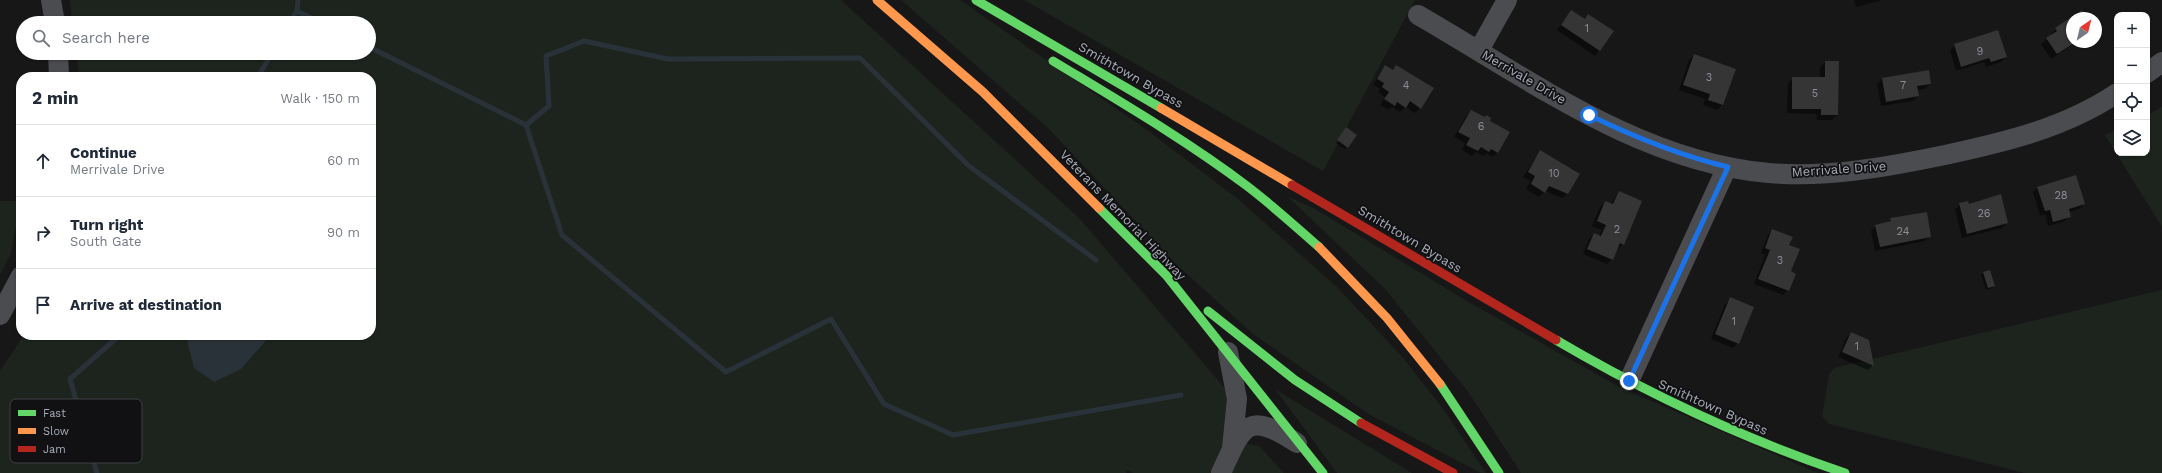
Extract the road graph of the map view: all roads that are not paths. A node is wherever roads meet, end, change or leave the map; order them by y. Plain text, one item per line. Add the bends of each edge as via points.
1 (51, 0) edge
2 (877, 0) edge
3 (973, 0) edge
4 (976, 0) edge
5 (1507, 0) edge
6 (1418, 15) dead end
7 (54, 16) edge
8 (1016, 35) dead end
9 (1479, 50) junction
10 (1048, 58) dead end
11 (58, 60) edge
12 (2162, 62) edge
13 (2150, 71) edge
14 (59, 72) edge
15 (2114, 95) edge
16 (1728, 167) junction
17 (1166, 275) junction
18 (16, 285) edge
19 (0, 315) edge
20 (1228, 352) junction
21 (1629, 381) junction
22 (1302, 446) junction
23 (1232, 448) junction
24 (1221, 473) edge
25 (1323, 473) edge
26 (1453, 473) edge
27 (1499, 473) edge
28 (1845, 473) edge

1 - 7 street
2 - 17 highway, Veterans Memorial Highway via 983,92
3 - 8 highway
4 - 21 highway, Smithtown Bypass
5 - 9 street
6 - 9 street, Merrivale Drive
9 - 16 street, Merrivale Drive via 1589,115 1633,137
10 - 27 highway via 1178,138 1226,172 1284,217 1330,258 1382,310 1417,351 1460,411
11 - 14 street
12 - 13 street
15 - 16 street, Merrivale Drive via 2096,107 2049,128 1996,144 1918,161 1868,170 1812,174 1769,173
16 - 21 street
17 - 20 highway, Veterans Memorial Highway
17 - 26 highway via 1239,338 1305,388 1379,435
18 - 19 street
20 - 22 highway, Veterans Memorial Highway
20 - 23 street via 1236,399
21 - 28 highway, Smithtown Bypass via 1723,428
22 - 23 street via 1281,432 1260,424 1248,428
22 - 25 highway, Veterans Memorial Highway
23 - 24 street

